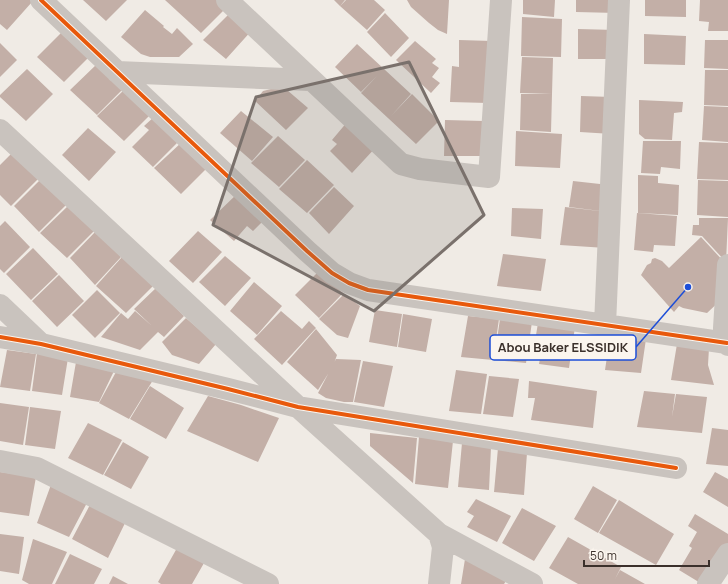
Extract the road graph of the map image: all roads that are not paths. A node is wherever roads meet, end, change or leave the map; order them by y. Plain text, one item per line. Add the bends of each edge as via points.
1 (41, 0) edge
2 (226, 0) edge
3 (501, 0) edge
4 (619, 0) edge
5 (117, 72) junction
6 (311, 80) junction
7 (0, 130) edge
8 (728, 265) edge
9 (0, 305) edge
10 (605, 325) junction
11 (0, 337) edge
12 (41, 344) junction
13 (728, 344) edge
14 (298, 407) junction
15 (0, 461) edge
16 (676, 468) dead end
17 (439, 534) junction
18 (728, 554) edge
19 (268, 584) edge
20 (440, 584) edge
21 (532, 584) edge
22 (708, 584) edge

1 - 5 street
2 - 6 street
3 - 6 street via 489,177 420,169 402,164
4 - 10 street
5 - 6 street
5 - 10 street via 332,274 349,283 368,290
7 - 14 street
8 - 13 street via 724,328
9 - 12 street
10 - 13 street
11 - 12 street
12 - 14 street
14 - 16 street
14 - 17 street
15 - 19 street via 37,468
17 - 20 street via 443,547
17 - 21 street
18 - 22 street

